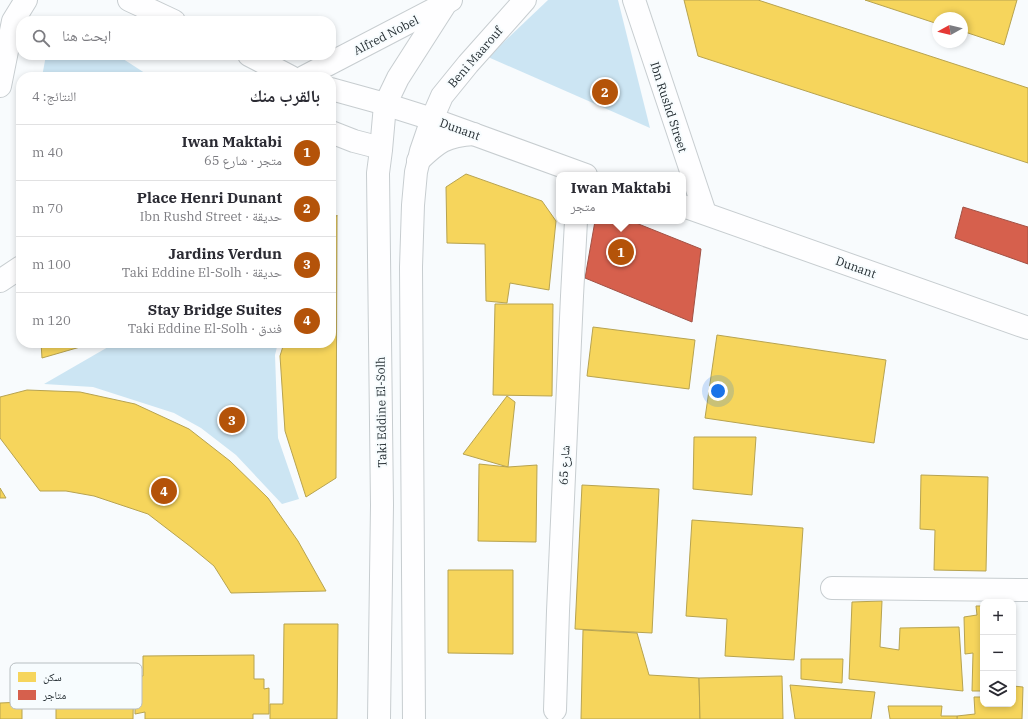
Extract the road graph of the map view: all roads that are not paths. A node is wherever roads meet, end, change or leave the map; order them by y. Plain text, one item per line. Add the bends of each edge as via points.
1 (26, 0) edge
2 (129, 0) edge
3 (525, 0) edge
4 (634, 0) edge
5 (448, 2) edge
6 (16, 16) edge
7 (16, 16) edge
8 (163, 16) edge
9 (258, 60) edge
10 (280, 72) edge
11 (314, 72) edge
12 (0, 86) edge
13 (336, 91) edge
14 (385, 105) junction
15 (432, 119) junction
16 (336, 134) edge
17 (474, 134) junction
18 (381, 148) junction
19 (418, 162) junction
20 (577, 172) edge
21 (686, 207) edge
22 (705, 213) junction
23 (576, 224) edge
24 (16, 270) edge
25 (0, 281) edge
26 (1028, 328) edge
27 (832, 588) dead end
28 (1028, 590) edge
29 (555, 710) dead end
30 (379, 719) edge
31 (414, 719) edge

1 - 7 street
2 - 8 street
3 - 15 street, Beni Maarouf via 442,96
4 - 22 street, Ibn Rushd Street
5 - 11 street, Alfred Nobel
5 - 14 street via 398,78
6 - 12 street
9 - 10 street
13 - 14 street, Dunant
14 - 15 street, Dunant
14 - 18 street, Taki Eddine El-Solh
15 - 17 street, Dunant
15 - 19 street
16 - 18 street
17 - 19 street via 451,137 430,150
17 - 20 street, Dunant
18 - 30 street, Taki Eddine El-Solh via 378,173 382,505
19 - 31 street via 413,205 411,267
21 - 22 street, Dunant
22 - 26 street, Dunant
23 - 29 street, شارع 65
24 - 25 street
27 - 28 street

